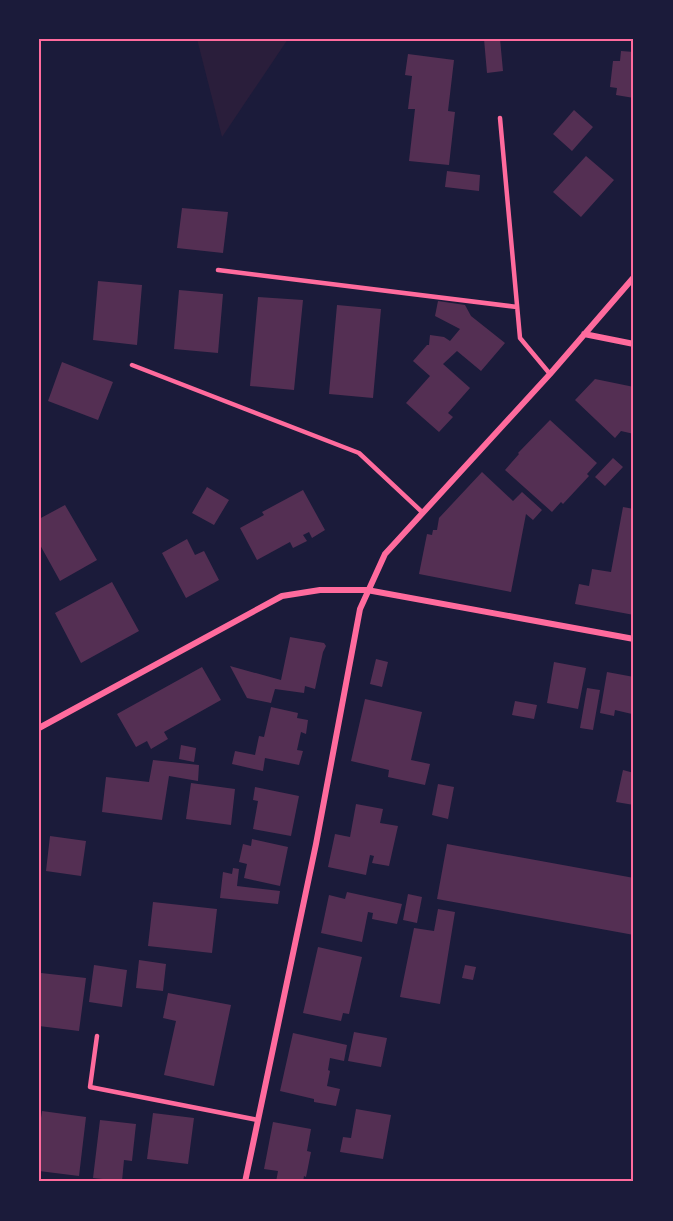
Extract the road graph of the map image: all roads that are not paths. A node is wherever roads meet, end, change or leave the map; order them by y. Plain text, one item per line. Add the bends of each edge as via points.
1 (500, 118) dead end
2 (218, 270) dead end
3 (634, 277) edge
4 (517, 307) junction
5 (584, 334) junction
6 (634, 344) edge
7 (132, 365) dead end
8 (550, 374) junction
9 (423, 512) junction
10 (367, 591) junction
11 (634, 639) edge
12 (39, 728) edge
13 (97, 1036) dead end
14 (258, 1120) junction
15 (245, 1182) edge

1 - 4 lane
2 - 4 lane
3 - 5 street
4 - 8 lane via 520,338
5 - 6 street
5 - 8 street
7 - 9 lane via 359,453
8 - 9 street
9 - 10 street via 385,554
10 - 11 street
10 - 12 street via 320,590 282,596
10 - 14 street via 360,609
13 - 14 lane via 90,1087
14 - 15 street

